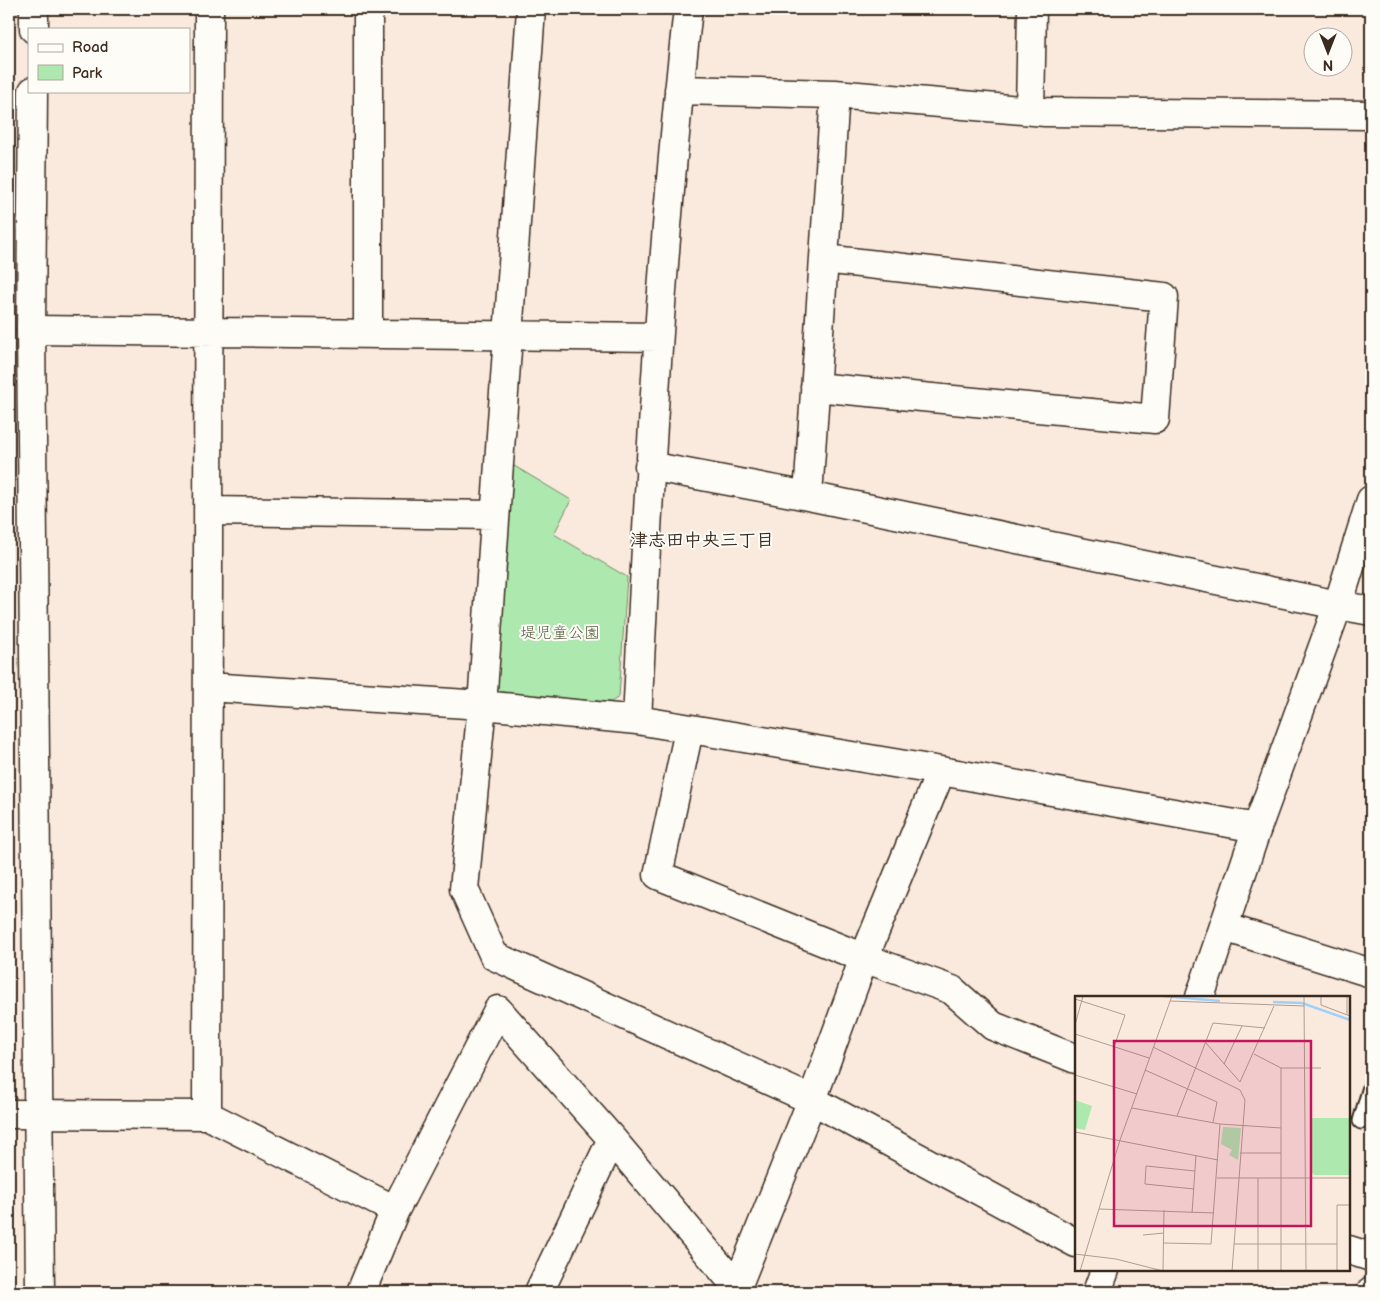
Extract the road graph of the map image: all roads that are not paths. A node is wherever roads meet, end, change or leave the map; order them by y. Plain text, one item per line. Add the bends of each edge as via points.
1 (34, 9) edge
2 (209, 9) edge
3 (368, 9) edge
4 (531, 9) edge
5 (688, 9) edge
6 (1032, 9) edge
7 (34, 28) edge
8 (678, 90) junction
9 (33, 92) edge
10 (835, 94) junction
11 (1030, 110) junction
12 (1371, 116) edge
13 (824, 259) junction
14 (20, 330) edge
15 (208, 332) junction
16 (368, 334) junction
17 (508, 335) junction
18 (658, 337) junction
19 (815, 387) junction
20 (649, 466) junction
21 (808, 496) junction
22 (1371, 500) edge
23 (208, 511) junction
24 (495, 515) junction
25 (1338, 605) junction
26 (1371, 611) edge
27 (208, 687) junction
28 (482, 705) junction
29 (637, 720) junction
30 (689, 730) junction
31 (941, 771) junction
32 (1257, 828) junction
33 (1224, 927) junction
34 (864, 958) junction
35 (1371, 973) edge
36 (1200, 996) edge
37 (1075, 1059) edge
38 (1371, 1087) edge
39 (812, 1100) junction
40 (9, 1114) edge
41 (38, 1114) junction
42 (207, 1114) junction
43 (1361, 1121) dead end
44 (612, 1140) junction
45 (394, 1210) junction
46 (1075, 1242) edge
47 (1350, 1250) edge
48 (1371, 1257) edge
49 (1105, 1271) edge
50 (736, 1290) edge
51 (40, 1292) edge
52 (361, 1292) edge
53 (539, 1292) edge
54 (1097, 1292) edge

1 - 7 street
2 - 15 street
3 - 16 street
4 - 17 street
5 - 8 street
6 - 11 street
8 - 10 street
8 - 18 street
9 - 14 street
10 - 11 street
10 - 13 street
11 - 12 street
13 - 19 street
13 - 19 street via 1164,297 1155,419
14 - 15 street
14 - 41 street
15 - 16 street
15 - 23 street
16 - 17 street
17 - 18 street
17 - 24 street
18 - 20 street
19 - 21 street
20 - 21 street
20 - 29 street
21 - 25 street
22 - 25 street
23 - 24 street
23 - 27 street
24 - 28 street
25 - 26 street
25 - 32 street
27 - 28 street
27 - 42 street
28 - 29 street
28 - 39 street via 464,889 494,956
29 - 30 street
30 - 31 street
30 - 34 street via 658,875
31 - 32 street
31 - 34 street
32 - 33 street
33 - 35 street
33 - 36 street
34 - 37 street via 952,990 993,1026
34 - 39 street
38 - 43 lane
39 - 46 street
39 - 50 street
40 - 41 street
41 - 42 street
41 - 51 street
42 - 45 street
44 - 45 street via 498,1010
44 - 50 street
44 - 53 street
45 - 52 street
47 - 48 street
49 - 54 street

